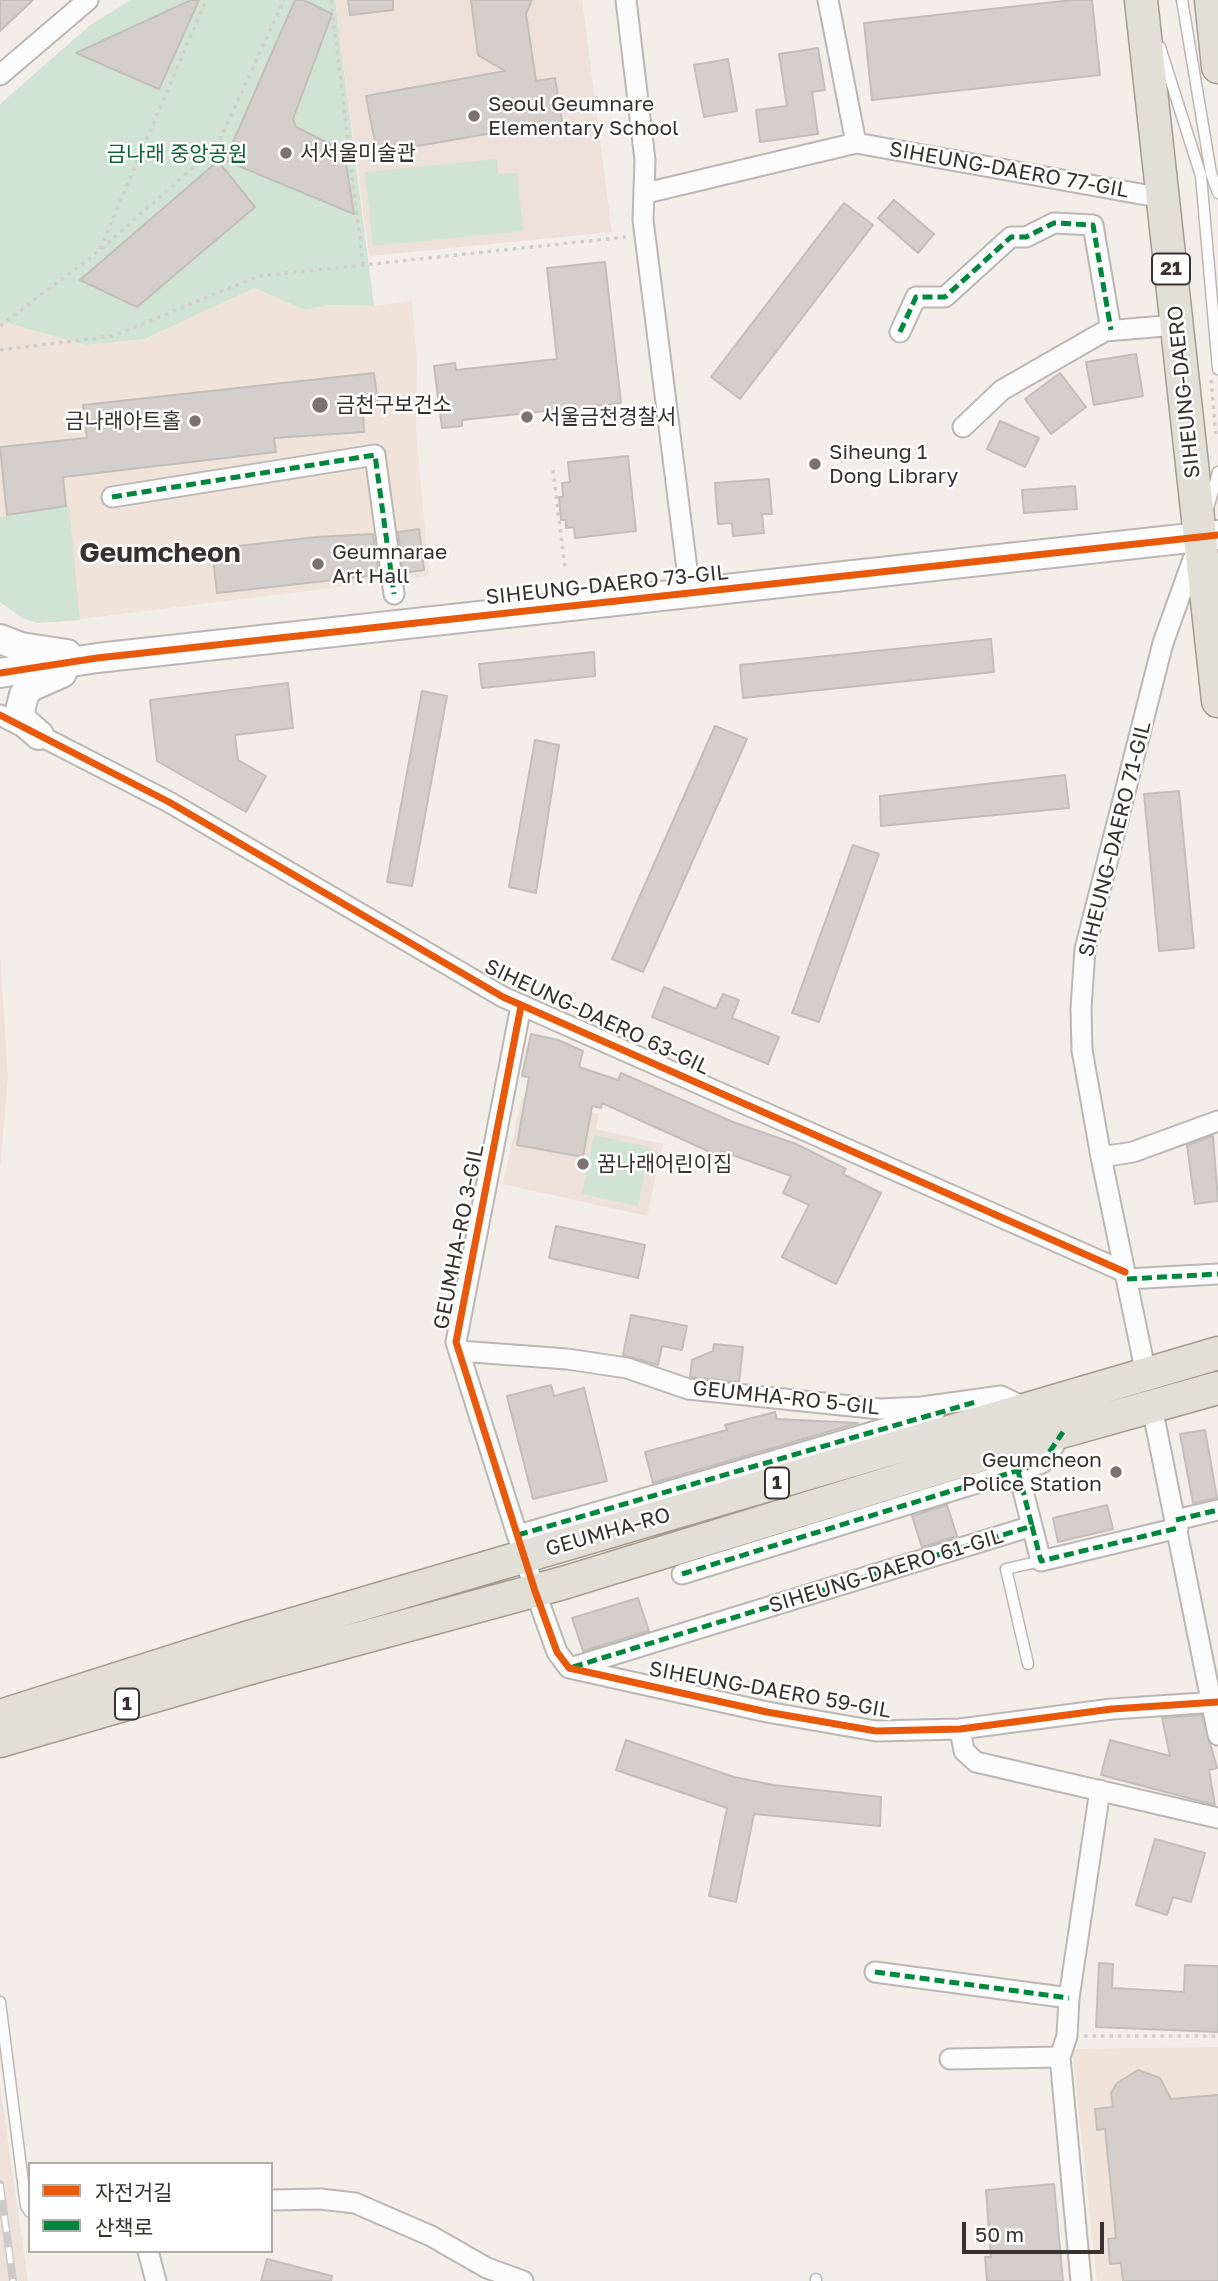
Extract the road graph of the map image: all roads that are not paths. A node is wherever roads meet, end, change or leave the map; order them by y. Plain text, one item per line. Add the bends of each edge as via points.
1 (88, 0) edge
2 (626, 0) edge
3 (828, 0) edge
4 (1143, 0) edge
5 (1182, 0) edge
6 (1211, 0) edge
7 (1218, 66) edge
8 (0, 75) edge
9 (856, 143) junction
10 (646, 192) junction
11 (1218, 193) edge
12 (1163, 198) junction
13 (1177, 325) junction
14 (1111, 330) junction
15 (900, 332) dead end
16 (1218, 369) edge
17 (963, 426) dead end
18 (1218, 472) edge
19 (112, 497) dead end
20 (1209, 536) edge
21 (690, 593) junction
22 (394, 594) dead end
23 (0, 639) edge
24 (97, 658) junction
25 (0, 673) edge
26 (1218, 701) edge
27 (0, 715) edge
28 (39, 735) junction
29 (521, 1006) junction
30 (1218, 1121) edge
31 (1101, 1157) junction
32 (1218, 1274) edge
33 (1126, 1275) junction
34 (459, 1351) junction
35 (1218, 1353) edge
36 (1146, 1374) junction
37 (1218, 1388) edge
38 (979, 1401) junction
39 (1152, 1407) junction
40 (1029, 1409) junction
41 (1063, 1432) junction
42 (1018, 1471) junction
43 (1218, 1510) edge
44 (1177, 1524) junction
45 (1032, 1526) junction
46 (522, 1546) junction
47 (1041, 1561) junction
48 (682, 1574) dead end
49 (535, 1591) junction
50 (250, 1653) junction
51 (1028, 1664) dead end
52 (569, 1668) junction
53 (1215, 1702) edge
54 (0, 1716) edge
55 (960, 1729) junction
56 (1218, 1735) edge
57 (0, 1741) edge
58 (1100, 1790) junction
59 (1218, 1818) edge
60 (875, 1972) dead end
61 (1069, 1998) junction
62 (0, 2002) edge
63 (1060, 2057) junction
64 (950, 2059) dead end
65 (273, 2200) edge
66 (28, 2209) edge
67 (149, 2253) edge
68 (156, 2281) edge
69 (523, 2281) edge
70 (1081, 2281) edge

1 - 8 street
2 - 10 street
3 - 9 street
4 - 12 main road, SIHEUNG-DAERO / 21
4 - 16 lane via 1201,176
5 - 11 lane
6 - 7 main road
9 - 10 street, SIHEUNG-DAERO 77-GIL
9 - 12 street, SIHEUNG-DAERO 77-GIL
10 - 21 street via 643,220
12 - 13 main road, SIHEUNG-DAERO / 21
13 - 14 street
13 - 20 main road, SIHEUNG-DAERO / 21
14 - 15 street via 1093,225 1054,223 1026,237 1011,237 945,297 916,297
14 - 17 street via 1002,390
18 - 20 lane
19 - 22 street via 375,455
20 - 21 street, SIHEUNG-DAERO 73-GIL
20 - 26 main road, SIHEUNG-DAERO / 21
20 - 31 street, SIHEUNG-DAERO 71-GIL via 1163,643 1085,948 1082,1050
21 - 24 street, SIHEUNG-DAERO 73-GIL
23 - 24 street via 20,647
24 - 25 street, SIHEUNG-DAERO 73-GIL
24 - 28 street via 30,687 20,711 26,725
27 - 28 street, SIHEUNG-DAERO 63-GIL
28 - 29 street, SIHEUNG-DAERO 63-GIL via 169,802
29 - 33 street, SIHEUNG-DAERO 63-GIL
29 - 34 street, GEUMHA-RO 3-GIL via 456,1342
30 - 31 street via 1133,1152
31 - 33 street, SIHEUNG-DAERO 71-GIL
32 - 33 street
33 - 36 street
34 - 38 street, GEUMHA-RO 5-GIL via 567,1359 627,1368 688,1389 880,1409
34 - 46 street, GEUMHA-RO 3-GIL
35 - 36 main road, GEUMHA-RO / 1
36 - 40 main road, GEUMHA-RO / 1
37 - 39 main road, GEUMHA-RO / 1
38 - 40 street, GEUMHA-RO 5-GIL via 1002,1396
38 - 46 street
39 - 41 main road, GEUMHA-RO / 1
39 - 44 street
40 - 46 main road, GEUMHA-RO / 1
41 - 42 street via 1042,1463
41 - 49 main road, GEUMHA-RO / 1
42 - 45 street
42 - 48 street
43 - 44 street
44 - 47 street
44 - 53 street
45 - 47 street, SIHEUNG-DAERO 61-GIL
45 - 52 street, SIHEUNG-DAERO 61-GIL
46 - 49 street, GEUMHA-RO 3-GIL
46 - 50 main road, GEUMHA-RO / 1
47 - 51 lane via 1006,1569
49 - 50 main road, GEUMHA-RO / 1
49 - 52 street via 557,1652
50 - 54 main road, GEUMHA-RO / 1
50 - 57 main road, GEUMHA-RO / 1
52 - 55 street, SIHEUNG-DAERO 59-GIL via 876,1731
53 - 55 street, SIHEUNG-DAERO 59-GIL via 1112,1709
53 - 56 street
55 - 58 street via 964,1751 976,1762
58 - 59 street
58 - 61 street
60 - 61 street
61 - 63 street via 1067,2036
62 - 66 lane
63 - 64 street
63 - 70 street
65 - 69 street via 355,2203 431,2236 487,2269
67 - 68 street

